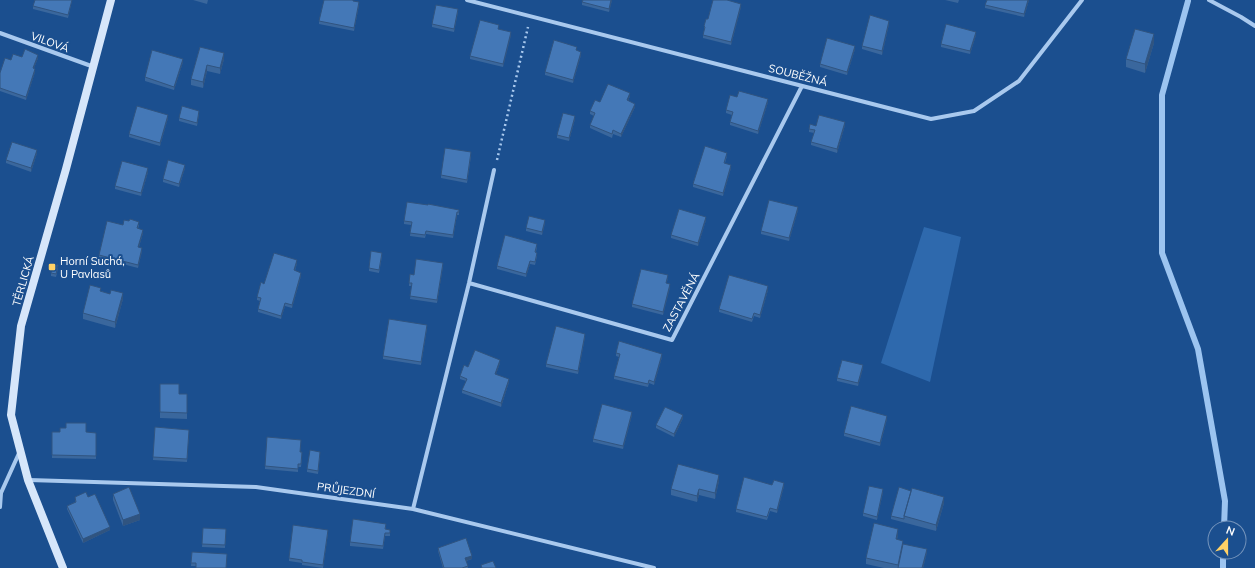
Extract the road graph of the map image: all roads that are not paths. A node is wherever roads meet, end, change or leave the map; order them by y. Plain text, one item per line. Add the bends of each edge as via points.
1 (111, 0) edge
2 (467, 0) edge
3 (1082, 0) edge
4 (1209, 0) edge
5 (1255, 26) edge
6 (0, 33) edge
7 (94, 67) junction
8 (802, 86) junction
9 (494, 170) road end
10 (469, 283) junction
11 (20, 450) junction
12 (28, 480) junction
13 (0, 507) edge
14 (413, 508) junction
15 (63, 568) edge
16 (654, 568) edge

1 - 7 main road, TĚRLICKÁ
2 - 8 street, SOUBĚŽNÁ
3 - 8 street, SOUBĚŽNÁ via 1019,81 974,111 931,119
4 - 5 street
6 - 7 street, VILOVÁ
7 - 11 main road, TĚRLICKÁ via 21,326 11,415
8 - 10 street, ZASTAVĚNÁ via 672,340
9 - 10 street
10 - 14 street
11 - 12 main road, TĚRLICKÁ
11 - 13 street via 1,494
12 - 14 street, PRŮJEZDNÍ via 256,487
12 - 15 main road, TĚRLICKÁ
14 - 16 street, PRŮJEZDNÍ

